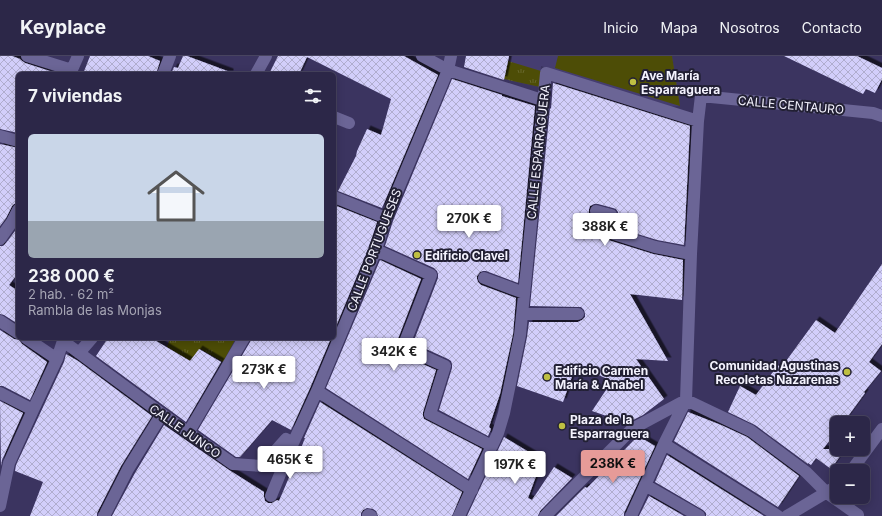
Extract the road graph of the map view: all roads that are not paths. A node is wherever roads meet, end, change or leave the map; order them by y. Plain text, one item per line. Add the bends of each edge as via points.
1 (27, 56) edge
2 (78, 56) edge
3 (266, 56) edge
4 (422, 56) edge
5 (451, 56) edge
6 (167, 57) edge
7 (448, 70) junction
8 (71, 72) edge
9 (163, 72) edge
10 (257, 72) edge
11 (542, 100) junction
12 (882, 116) edge
13 (336, 117) edge
14 (698, 121) junction
15 (349, 124) dead end
16 (0, 136) edge
17 (16, 140) edge
18 (336, 198) edge
19 (596, 212) dead end
20 (386, 218) junction
21 (15, 224) edge
22 (0, 239) edge
23 (376, 250) junction
24 (691, 254) junction
25 (484, 278) dead end
26 (524, 293) junction
27 (522, 314) junction
28 (578, 314) dead end
29 (0, 320) edge
30 (16, 332) edge
31 (29, 340) edge
32 (64, 340) edge
33 (90, 340) edge
34 (243, 340) edge
35 (79, 353) junction
36 (57, 359) junction
37 (317, 391) junction
38 (0, 393) edge
39 (686, 400) junction
40 (33, 410) junction
41 (162, 414) junction
42 (882, 429) edge
43 (188, 433) junction
44 (293, 443) junction
45 (664, 444) junction
46 (492, 446) junction
47 (4, 462) edge
48 (856, 464) edge
49 (645, 485) junction
50 (830, 489) edge
51 (472, 490) junction
52 (830, 491) edge
53 (271, 496) dead end
54 (847, 504) edge
55 (0, 506) edge
56 (104, 516) edge
57 (459, 516) edge
58 (544, 516) edge
59 (631, 516) edge
60 (699, 516) edge
61 (778, 516) edge
62 (787, 516) edge
63 (858, 516) edge

1 - 8 street
2 - 8 street
3 - 10 street
4 - 7 street
5 - 7 street, CALLE PORTUGUESES
6 - 9 street
7 - 11 street
7 - 20 street, CALLE PORTUGUESES
11 - 14 street, CALLE ESPARRAGUERA via 546,73
11 - 26 street, CALLE ESPARRAGUERA
12 - 14 street, CALLE CENTAURO via 701,96
13 - 15 street
14 - 24 street
16 - 17 street
18 - 20 street
19 - 24 street via 611,215 611,233 655,247
20 - 23 street, CALLE PORTUGUESES
21 - 22 street
23 - 37 street, CALLE PORTUGUESES
23 - 46 street via 431,275 403,347 445,366 430,414
24 - 39 street
25 - 26 street
26 - 27 street, CALLE ESPARRAGUERA
27 - 28 street
27 - 46 street, CALLE ESPARRAGUERA via 504,413
29 - 30 street
31 - 36 street
32 - 35 street, CALLE JUNCO
32 - 36 street
33 - 35 street
34 - 43 street
35 - 41 street, CALLE JUNCO
36 - 40 street
37 - 44 street, CALLE PORTUGUESES
37 - 51 street
38 - 40 street
39 - 45 street
39 - 50 street via 751,431
39 - 58 street via 632,429
40 - 47 street
41 - 43 street, CALLE JUNCO
41 - 56 street via 128,469
42 - 48 street
43 - 44 street, CALLE JUNCO via 233,464 262,466 286,439
44 - 53 street, CALLE PORTUGUESES
45 - 49 street
45 - 61 street
46 - 51 street, CALLE ESPARRAGUERA
47 - 55 street
49 - 59 street
49 - 60 street
51 - 57 street, CALLE ESPARRAGUERA
52 - 62 street
54 - 63 street

